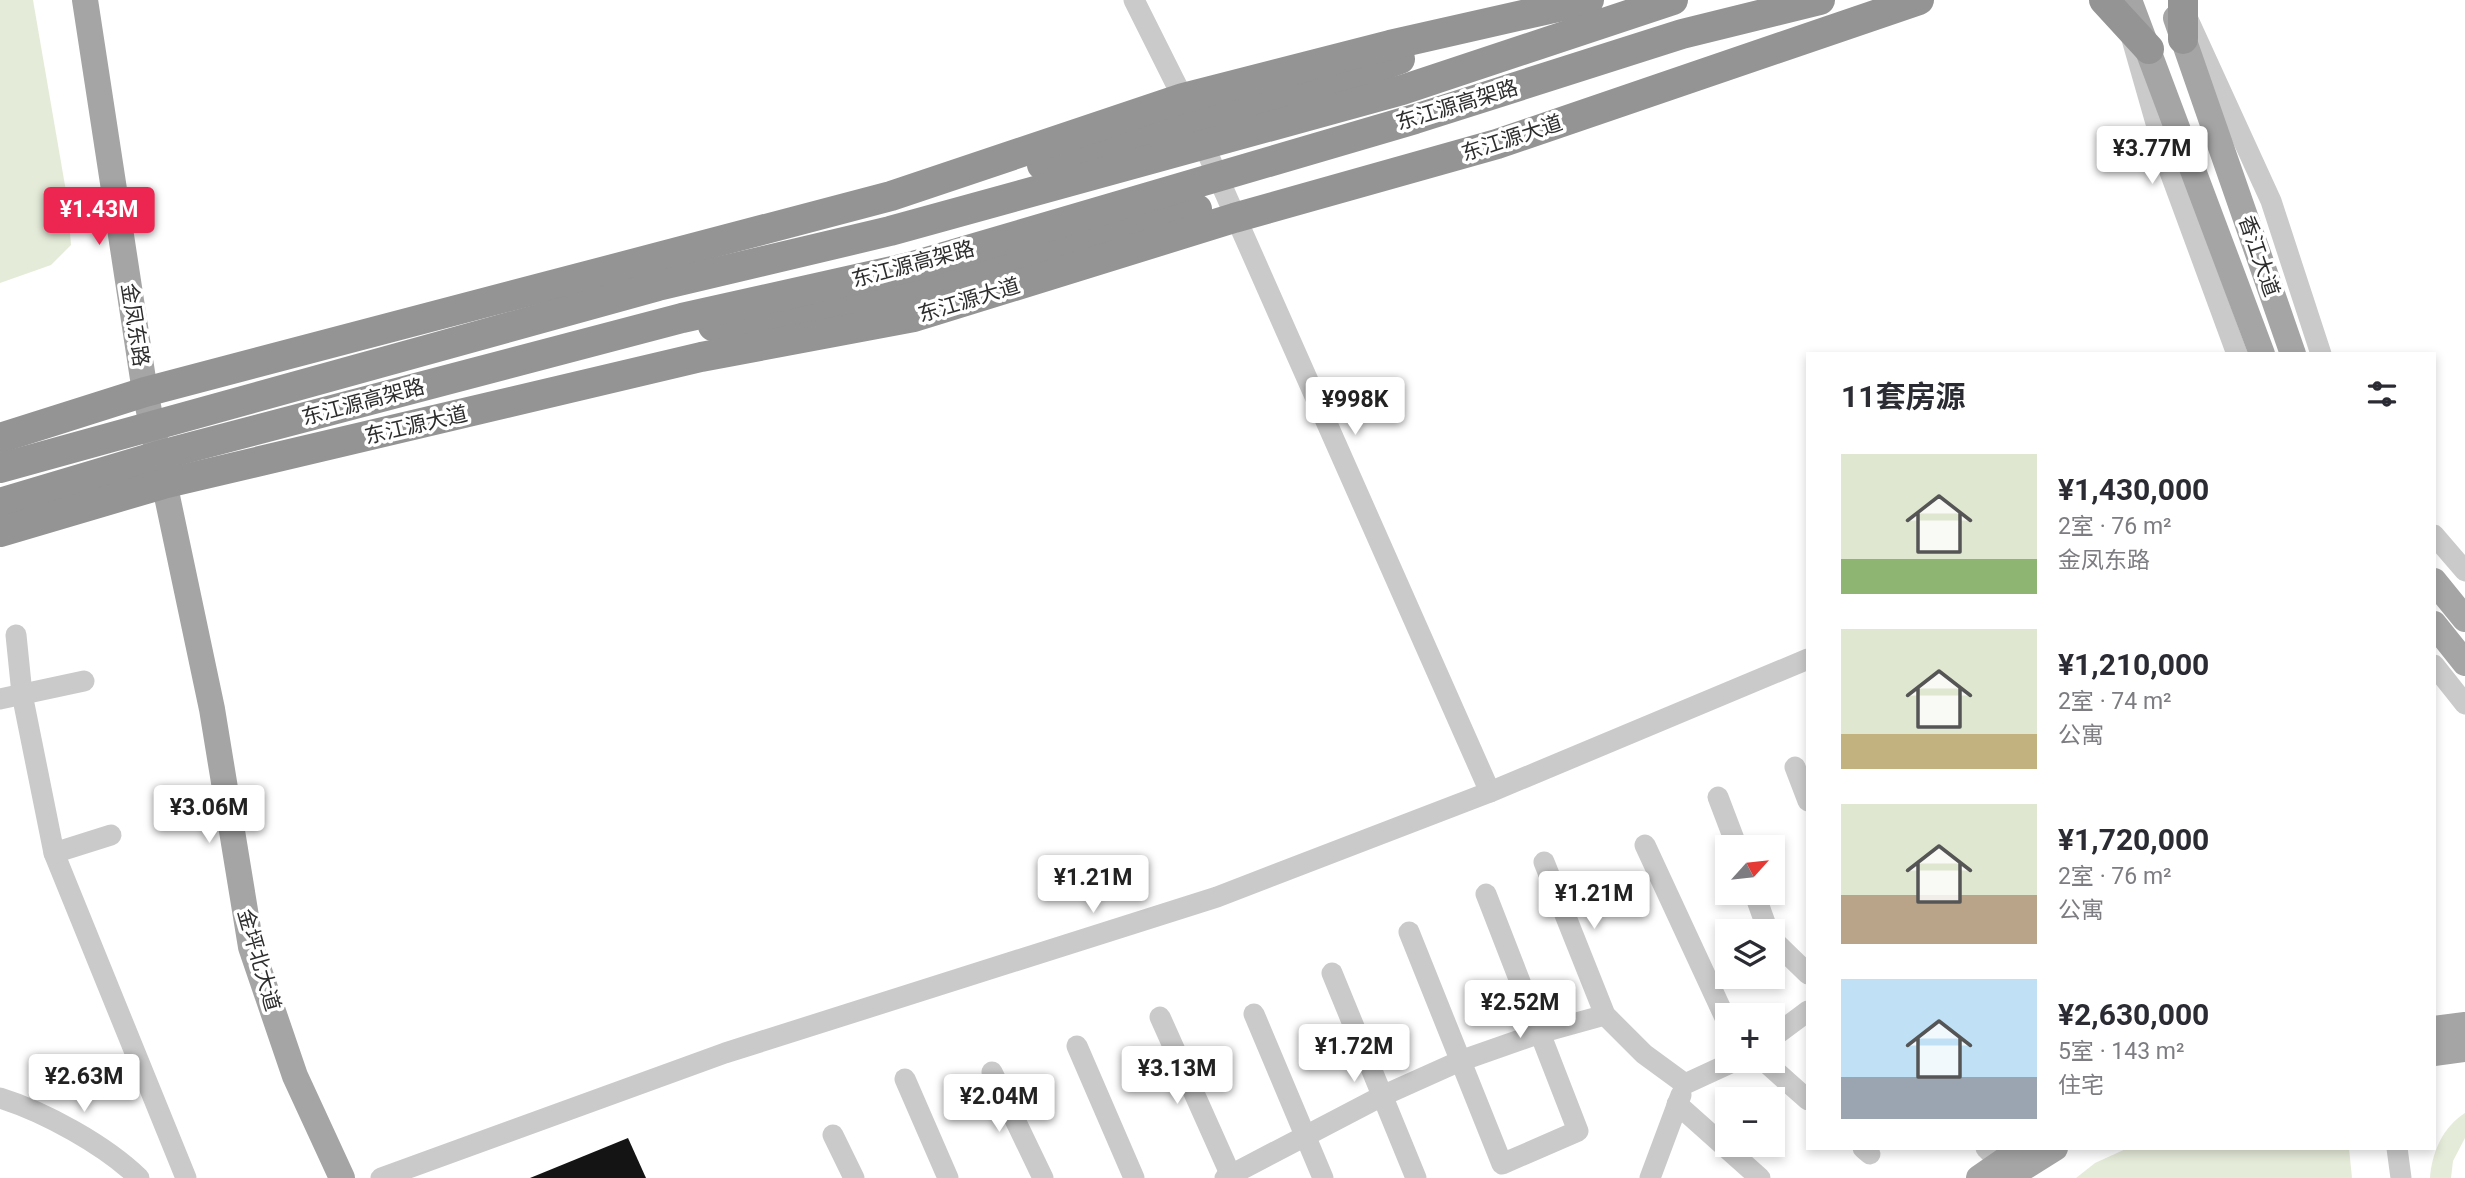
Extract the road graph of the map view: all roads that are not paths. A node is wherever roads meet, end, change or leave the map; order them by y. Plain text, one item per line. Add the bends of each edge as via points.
1 (85, 0) edge
2 (1134, 0) edge
3 (1589, 0) edge
4 (1673, 0) edge
5 (1820, 0) edge
6 (1919, 0) edge
7 (2104, 0) edge
8 (2178, 2) edge
9 (2125, 7) edge
10 (1495, 21) junction
11 (2183, 40) joint
12 (2149, 49) joint
13 (1183, 98) junction
14 (1593, 111) junction
15 (1234, 218) junction
16 (658, 286) junction
17 (639, 330) junction
18 (2236, 352) edge
19 (2261, 352) edge
20 (2292, 352) edge
21 (2320, 352) edge
22 (145, 392) junction
23 (0, 438) edge
24 (0, 468) edge
25 (163, 484) junction
26 (0, 503) edge
27 (0, 532) edge
28 (2436, 537) edge
29 (2465, 571) edge
30 (2436, 583) edge
31 (2465, 619) edge
32 (2436, 627) edge
33 (16, 635) dead end
34 (1806, 660) edge
35 (2465, 663) edge
36 (2436, 668) edge
37 (84, 681) dead end
38 (22, 694) junction
39 (0, 699) edge
40 (2465, 704) edge
41 (1795, 767) dead end
42 (1490, 792) junction
43 (1806, 796) edge
44 (1718, 797) dead end
45 (111, 835) dead end
46 (1732, 835) edge
47 (1645, 845) dead end
48 (54, 853) junction
49 (1544, 862) dead end
50 (1486, 894) dead end
51 (1409, 932) dead end
52 (1785, 952) edge
53 (1806, 972) edge
54 (1332, 973) dead end
55 (1718, 1003) edge
56 (1806, 1012) edge
57 (1254, 1014) dead end
58 (1605, 1015) junction
59 (1160, 1017) dead end
60 (2465, 1025) edge
61 (1785, 1028) edge
62 (2436, 1029) edge
63 (1540, 1033) junction
64 (1077, 1046) dead end
65 (2465, 1049) edge
66 (2436, 1053) edge
67 (1461, 1061) junction
68 (1715, 1070) edge
69 (992, 1072) dead end
70 (1778, 1073) edge
71 (905, 1079) dead end
72 (1685, 1084) junction
73 (1382, 1096) junction
74 (0, 1098) edge
75 (1806, 1098) edge
76 (1677, 1104) junction
77 (832, 1135) dead end
78 (1306, 1137) junction
79 (2045, 1150) edge
80 (2397, 1150) edge
81 (2004, 1159) edge
82 (1229, 1177) edge
83 (139, 1178) edge
84 (186, 1178) edge
85 (342, 1178) edge
86 (382, 1178) edge
87 (854, 1178) edge
88 (948, 1178) edge
89 (1043, 1178) edge
90 (1134, 1178) edge
91 (1323, 1178) edge
92 (1416, 1178) edge
93 (1650, 1178) edge
94 (1760, 1178) edge
95 (1979, 1178) edge
96 (2401, 1178) edge

1 - 22 main road, 金凤东路
2 - 13 street
3 - 10 highway
4 - 16 highway, 东江源高架路 via 1402,90 890,231
5 - 17 highway, 东江源高架路 via 1682,34 1402,123 910,267
6 - 14 highway, 东江源大道
7 - 9 highway
8 - 11 highway
8 - 21 street via 2271,201
9 - 12 highway
9 - 18 street via 2170,172
10 - 13 highway
10 - 16 highway via 1350,78 796,234
11 - 20 main road, 香江大道
12 - 19 main road
13 - 15 street
13 - 22 highway via 891,196
14 - 15 highway, 东江源大道 via 1497,144
14 - 17 highway via 1434,143 792,322
15 - 25 highway, 东江源大道 via 914,317 701,357
15 - 42 street
16 - 24 highway, 东江源高架路
17 - 26 highway, 东江源高架路 via 157,456
22 - 23 highway
22 - 25 main road, 金凤东路
25 - 27 highway, 东江源大道
25 - 85 main road, 金坪北大道 via 212,709 251,947 295,1076
28 - 29 street
30 - 31 main road
32 - 35 main road
33 - 38 street
34 - 42 street
36 - 40 street
37 - 38 street
38 - 39 street
38 - 48 street
41 - 43 street
42 - 86 street via 1217,897 725,1054
44 - 46 street
45 - 48 street
47 - 55 street
48 - 84 street
49 - 58 street
50 - 63 street
51 - 67 street
52 - 53 street
54 - 73 street
56 - 61 street
57 - 78 street
58 - 63 street
58 - 72 street via 1644,1054
59 - 82 street
60 - 62 main road
63 - 67 street
63 - 67 street via 1578,1131 1502,1164
64 - 90 street
65 - 66 main road
67 - 73 street
68 - 72 street
69 - 89 street
70 - 75 street
71 - 88 street
72 - 76 street
73 - 78 street
73 - 92 street
74 - 83 street via 68,1129 125,1164
76 - 93 street
76 - 94 street
77 - 87 street
78 - 82 street
78 - 91 street
79 - 81 main road
80 - 96 street
81 - 95 main road

